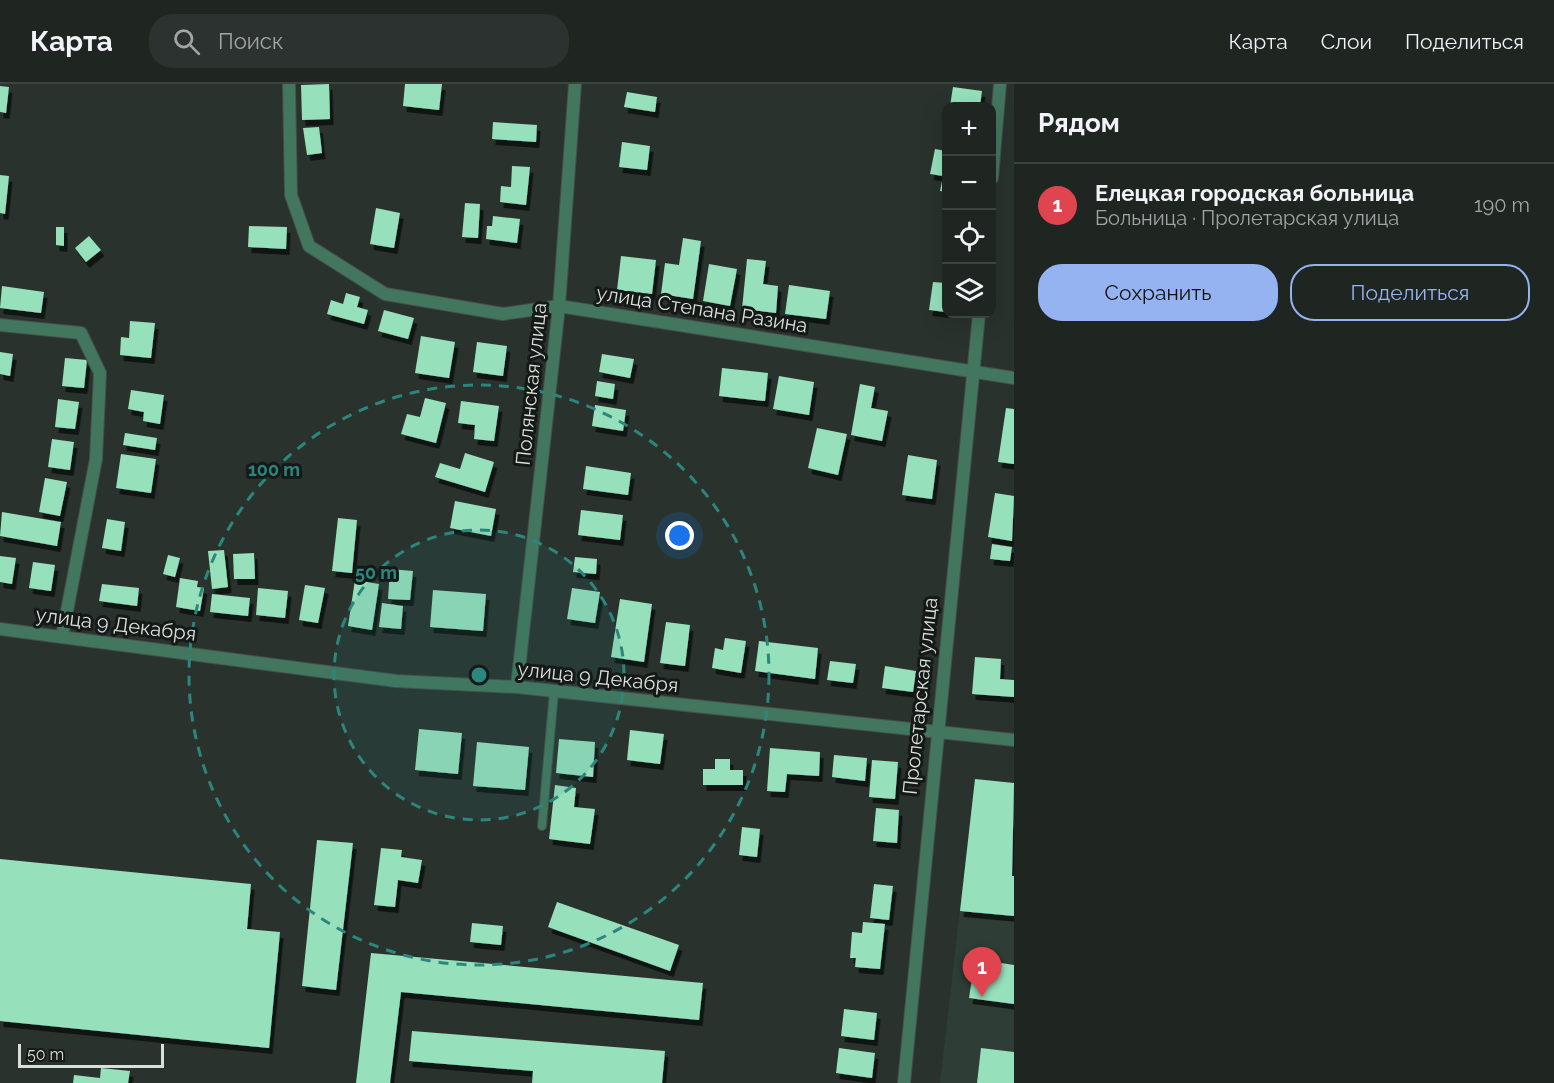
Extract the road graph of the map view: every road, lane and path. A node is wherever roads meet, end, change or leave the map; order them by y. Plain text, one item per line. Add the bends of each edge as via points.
1 (289, 84) edge
2 (575, 84) edge
3 (1000, 84) edge
4 (994, 156) edge
5 (559, 306) junction
6 (979, 318) edge
7 (0, 325) edge
8 (973, 371) junction
9 (1014, 378) edge
10 (0, 629) edge
11 (62, 636) junction
12 (517, 687) junction
13 (554, 692) junction
14 (936, 732) junction
15 (1014, 740) edge
16 (542, 826) dead end
17 (903, 1083) edge

1 - 5 street, улица Степана Разина via 291,195 309,246 385,294 503,314
2 - 5 street, Полянская улица
3 - 4 street
5 - 8 street, улица Степана Разина
5 - 12 street, Полянская улица
6 - 8 street, Пролетарская улица
7 - 11 street via 81,333 100,373 96,459
8 - 9 street, улица Степана Разина
8 - 14 street, Пролетарская улица
10 - 11 street, улица 9 Декабря
11 - 12 street, улица 9 Декабря via 396,681
12 - 13 street, улица 9 Декабря
13 - 14 street, улица 9 Декабря
13 - 16 lane
14 - 15 street, улица 9 Декабря
14 - 17 street, Пролетарская улица

